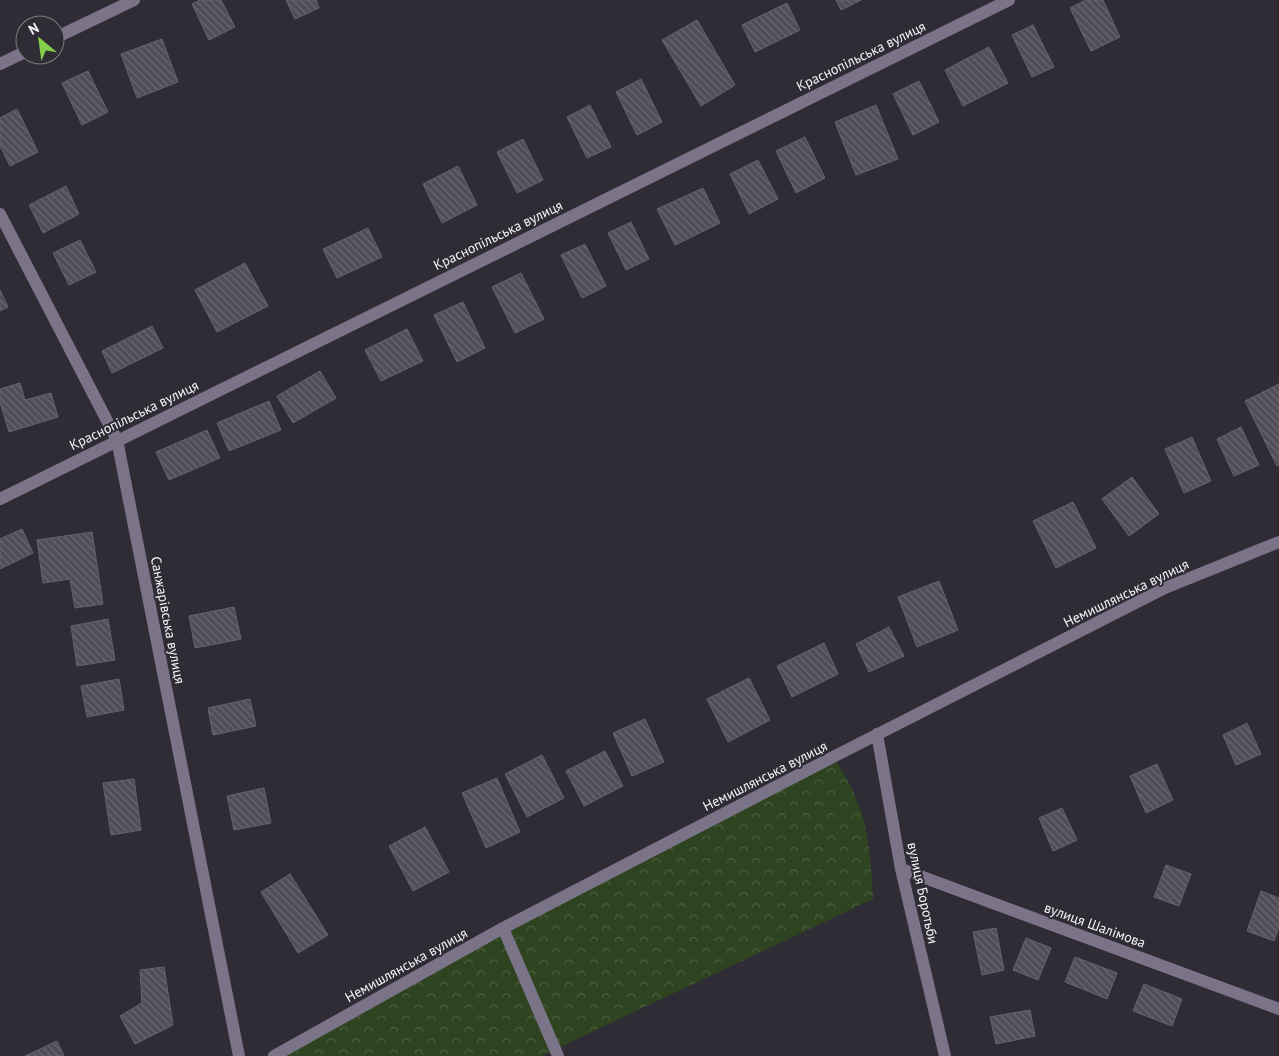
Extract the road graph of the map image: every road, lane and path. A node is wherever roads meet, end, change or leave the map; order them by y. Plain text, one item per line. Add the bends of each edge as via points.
1 (134, 0) edge
2 (1009, 0) edge
3 (65, 33) edge
4 (15, 57) edge
5 (0, 64) edge
6 (0, 214) edge
7 (117, 440) junction
8 (0, 499) edge
9 (1279, 542) edge
10 (877, 734) junction
11 (901, 869) junction
12 (503, 928) junction
13 (1279, 1009) edge
14 (239, 1056) edge
15 (274, 1056) edge
16 (558, 1056) edge
17 (945, 1056) edge

1 - 3 street
2 - 7 street, Краснопільська вулиця
4 - 5 street
6 - 7 street, Санжарівська вулиця
7 - 8 street, Краснопільська вулиця
7 - 14 street, Санжарівська вулиця
9 - 10 street, Немишлянська вулиця via 1166,588
10 - 11 street, вулиця Боротьби
10 - 12 street, Немишлянська вулиця
11 - 13 street, вулиця Шалімова
11 - 17 street, вулиця Боротьби
12 - 15 street, Немишлянська вулиця
12 - 16 street

